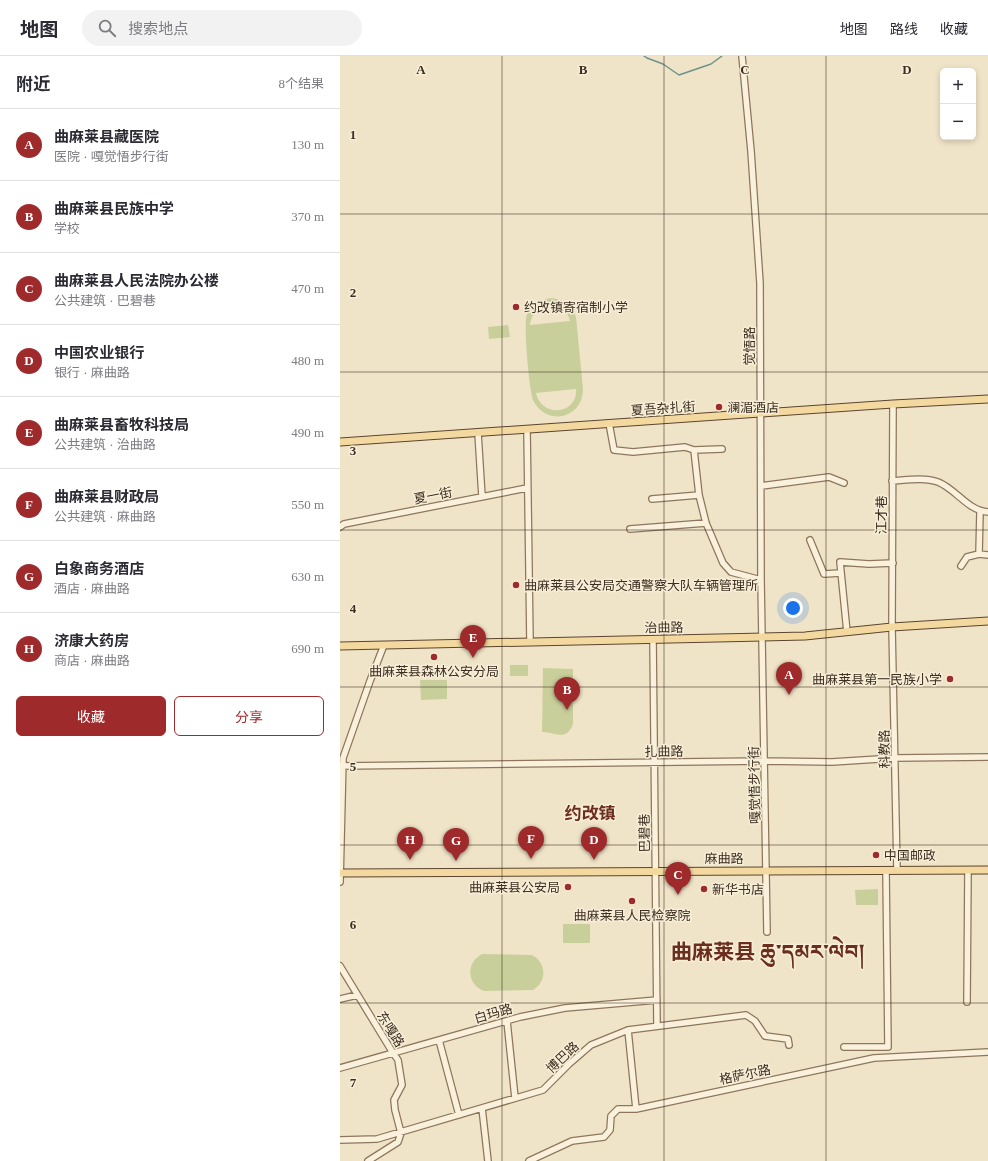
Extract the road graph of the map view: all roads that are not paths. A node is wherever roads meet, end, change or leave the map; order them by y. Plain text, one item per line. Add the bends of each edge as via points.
1 (742, 56) edge
2 (988, 399) edge
3 (893, 404) junction
4 (761, 413) junction
5 (609, 423) junction
6 (527, 430) junction
7 (478, 433) junction
8 (340, 442) edge
9 (722, 449) dead end
10 (694, 450) junction
11 (892, 481) junction
12 (844, 483) dead end
13 (761, 486) junction
14 (527, 488) junction
15 (699, 495) junction
16 (482, 497) junction
17 (652, 499) dead end
18 (980, 512) junction
19 (988, 512) edge
20 (706, 523) junction
21 (342, 525) edge
22 (630, 529) dead end
23 (810, 540) dead end
24 (979, 554) junction
25 (988, 555) edge
26 (893, 563) junction
27 (961, 566) dead end
28 (841, 573) junction
29 (761, 580) junction
30 (988, 621) edge
31 (892, 627) junction
32 (847, 632) junction
33 (762, 637) junction
34 (653, 639) junction
35 (530, 642) junction
36 (384, 645) junction
37 (340, 646) edge
38 (342, 756) edge
39 (988, 757) edge
40 (895, 758) junction
41 (764, 761) junction
42 (654, 762) junction
43 (341, 766) edge
44 (766, 870) junction
45 (886, 870) junction
46 (897, 870) junction
47 (968, 870) junction
48 (988, 870) edge
49 (656, 871) junction
50 (340, 873) edge
51 (340, 882) edge
52 (767, 932) dead end
53 (340, 966) edge
54 (356, 995) junction
55 (340, 999) edge
56 (657, 1000) junction
57 (967, 1002) dead end
58 (507, 1021) junction
59 (657, 1026) junction
60 (628, 1030) junction
61 (439, 1040) junction
62 (789, 1045) dead end
63 (844, 1047) dead end
64 (988, 1052) edge
65 (393, 1053) junction
66 (340, 1068) edge
67 (515, 1098) junction
68 (482, 1108) junction
69 (636, 1109) junction
70 (459, 1115) junction
71 (401, 1133) junction
72 (340, 1140) edge
73 (368, 1161) edge
74 (488, 1161) edge
75 (530, 1161) edge

1 - 4 street, 觉悟路 via 760,283
2 - 3 main road, 夏吾杂扎街
3 - 4 main road, 夏吾杂扎街
3 - 11 street, 江才巷
4 - 5 main road, 夏吾杂扎街
4 - 13 street, 觉悟路
5 - 6 main road, 夏吾杂扎街
5 - 10 street via 614,450 633,452 685,447
6 - 7 main road, 夏吾杂扎街
6 - 14 street
7 - 8 main road, 夏吾杂扎街
7 - 16 street
9 - 10 street
10 - 15 street
11 - 18 street via 926,479 940,483
11 - 26 street, 江才巷
12 - 13 street via 829,476
13 - 29 street, 觉悟路
14 - 16 street, 夏一街
14 - 35 street
15 - 17 street
15 - 20 street
16 - 21 street, 夏一街
18 - 19 street
18 - 24 street
20 - 22 street
20 - 29 street via 723,564 731,572
23 - 28 street via 824,574
24 - 25 street
24 - 27 street via 967,557
26 - 28 street via 840,562
26 - 31 street, 江才巷
28 - 32 street
29 - 33 street, 觉悟路
30 - 31 main road, 治曲路
31 - 32 main road, 治曲路
31 - 40 street, 科教路
32 - 33 main road, 治曲路
33 - 34 main road, 治曲路
33 - 41 street, 嘎觉悟步行街
34 - 35 main road, 治曲路
34 - 42 street, 巴碧巷
35 - 36 main road, 治曲路
36 - 37 main road, 治曲路
36 - 38 street
38 - 43 street
39 - 40 street, 扎曲路
40 - 41 street, 扎曲路 via 832,762
40 - 46 street, 科教路
41 - 42 street, 扎曲路
41 - 44 street, 嘎觉悟步行街
42 - 43 street, 扎曲路
42 - 49 street, 巴碧巷
43 - 50 street
44 - 45 main road, 麻曲路
44 - 49 main road, 麻曲路
44 - 52 street, 嘎觉悟步行街
45 - 46 main road, 麻曲路
45 - 63 street via 888,1047
46 - 47 main road, 麻曲路
47 - 48 main road, 麻曲路
47 - 57 street
49 - 50 main road, 麻曲路
49 - 56 street, 巴碧巷
50 - 51 street
53 - 54 street, 东嘎路
54 - 55 street
54 - 65 street, 东嘎路
56 - 58 street, 白玛路 via 565,1008
56 - 59 street, 巴碧巷
58 - 61 street, 白玛路
58 - 67 street
59 - 60 street, 博巴路
59 - 62 street, 博巴路 via 746,1015 755,1021 765,1036 788,1039
60 - 67 street, 博巴路 via 592,1045 543,1090
60 - 69 street
61 - 65 street, 白玛路
61 - 70 street
64 - 69 street, 格萨尔路 via 867,1059
65 - 66 street, 白玛路
65 - 71 street, 东嘎路 via 398,1060 402,1085 394,1100
67 - 68 street, 博巴路
68 - 70 street, 博巴路
68 - 74 street
69 - 75 street, 格萨尔路 via 618,1109 611,1116 610,1130 604,1137 572,1141
70 - 71 street, 博巴路
71 - 72 street, 博巴路 via 377,1139
71 - 73 street via 398,1142

